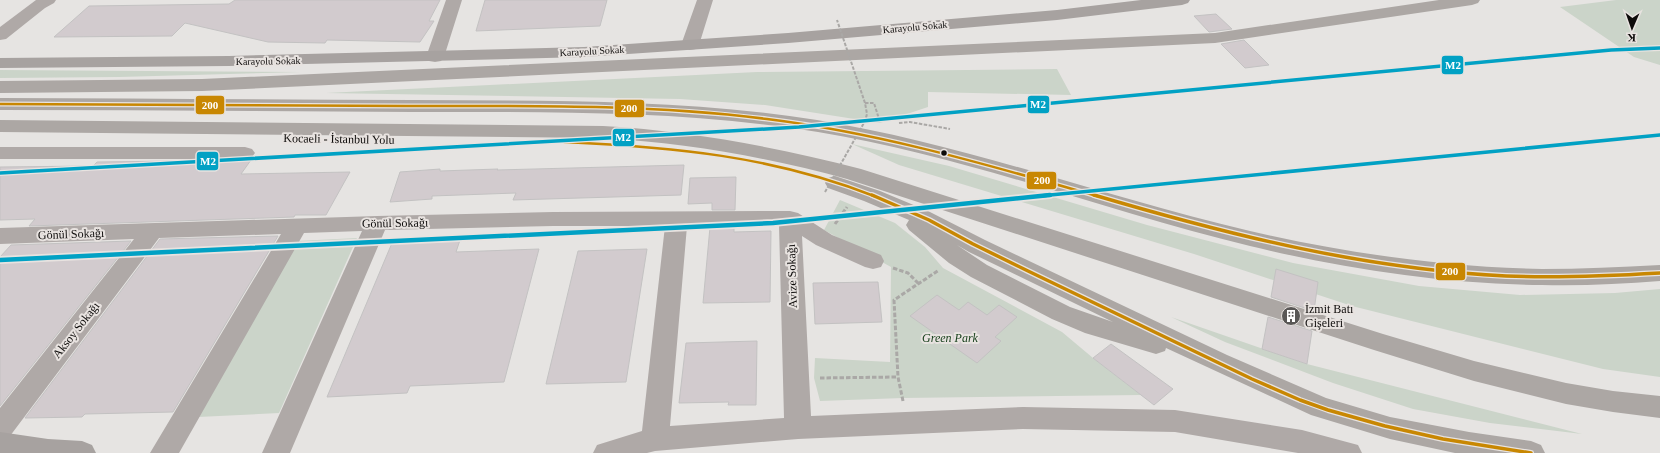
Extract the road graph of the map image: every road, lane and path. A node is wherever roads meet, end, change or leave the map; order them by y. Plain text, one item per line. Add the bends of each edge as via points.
1 (48, 0) edge
2 (454, 0) edge
3 (705, 0) edge
4 (1182, 0) edge
5 (1472, 0) edge
6 (837, 20) dead end
7 (0, 35) edge
8 (690, 45) junction
9 (435, 57) junction
10 (0, 62) edge
11 (0, 88) edge
12 (865, 103) junction
13 (0, 104) edge
14 (880, 123) dead end
15 (895, 123) dead end
16 (0, 126) edge
17 (950, 129) dead end
18 (0, 131) edge
19 (0, 153) edge
20 (245, 153) dead end
21 (825, 192) dead end
22 (891, 204) junction
23 (848, 206) dead end
24 (790, 218) junction
25 (677, 219) junction
26 (377, 223) junction
27 (297, 226) junction
28 (152, 231) junction
29 (0, 236) edge
30 (824, 240) junction
31 (957, 257) junction
32 (874, 261) joint
33 (1660, 273) edge
34 (919, 284) junction
35 (1218, 362) junction
36 (898, 377) junction
37 (796, 378) junction
38 (1660, 407) edge
39 (907, 423) junction
40 (0, 428) edge
41 (798, 428) junction
42 (655, 439) junction
43 (0, 444) edge
44 (82, 453) edge
45 (164, 453) edge
46 (276, 453) edge
47 (607, 453) edge
48 (1348, 453) edge
49 (1531, 453) edge

1 - 7 street
2 - 9 street
3 - 8 street
4 - 8 main road, Karayolu Sokak via 1057,15
5 - 11 highway via 1215,38 210,85
6 - 12 path, bridge
8 - 9 main road, Karayolu Sokak via 584,52
9 - 10 main road, Karayolu Sokak via 229,62
12 - 14 path via 874,103
12 - 21 path, bridge via 865,121
13 - 33 highway via 514,106 700,112 817,126 870,136 985,164 1242,237 1412,268 1518,277
15 - 17 path via 910,122
16 - 38 highway via 603,132 674,137 739,147 813,162 854,174 1379,343 1522,384 1582,397
18 - 22 highway, Kocaeli - İstanbul Yolu via 556,142 677,148 769,163 823,179
19 - 20 street
22 - 31 highway
22 - 35 highway, Kocaeli - İstanbul Yolu
23 - 30 path
24 - 25 street, Gönül Sokağı
24 - 30 street, Avize Sokağı
24 - 37 street, Avize Sokağı
25 - 26 street, Gönül Sokağı
25 - 42 street
26 - 27 street, Gönül Sokağı
26 - 46 street
27 - 28 street, Gönül Sokağı
27 - 45 street
28 - 29 street, Gönül Sokağı
28 - 40 street, Aksoy Sokağı
30 - 32 street, Avize Sokağı
31 - 34 path
31 - 35 highway via 1061,313 1094,326
32 - 34 path via 908,273
34 - 36 path via 894,300
35 - 49 highway, Kocaeli - İstanbul Yolu via 1320,407 1369,422 1469,444
36 - 37 path
36 - 39 path
37 - 41 street, Avize Sokağı
39 - 41 street
39 - 48 street via 1023,418 1175,421 1302,442
41 - 42 street
42 - 47 street
43 - 44 main road

